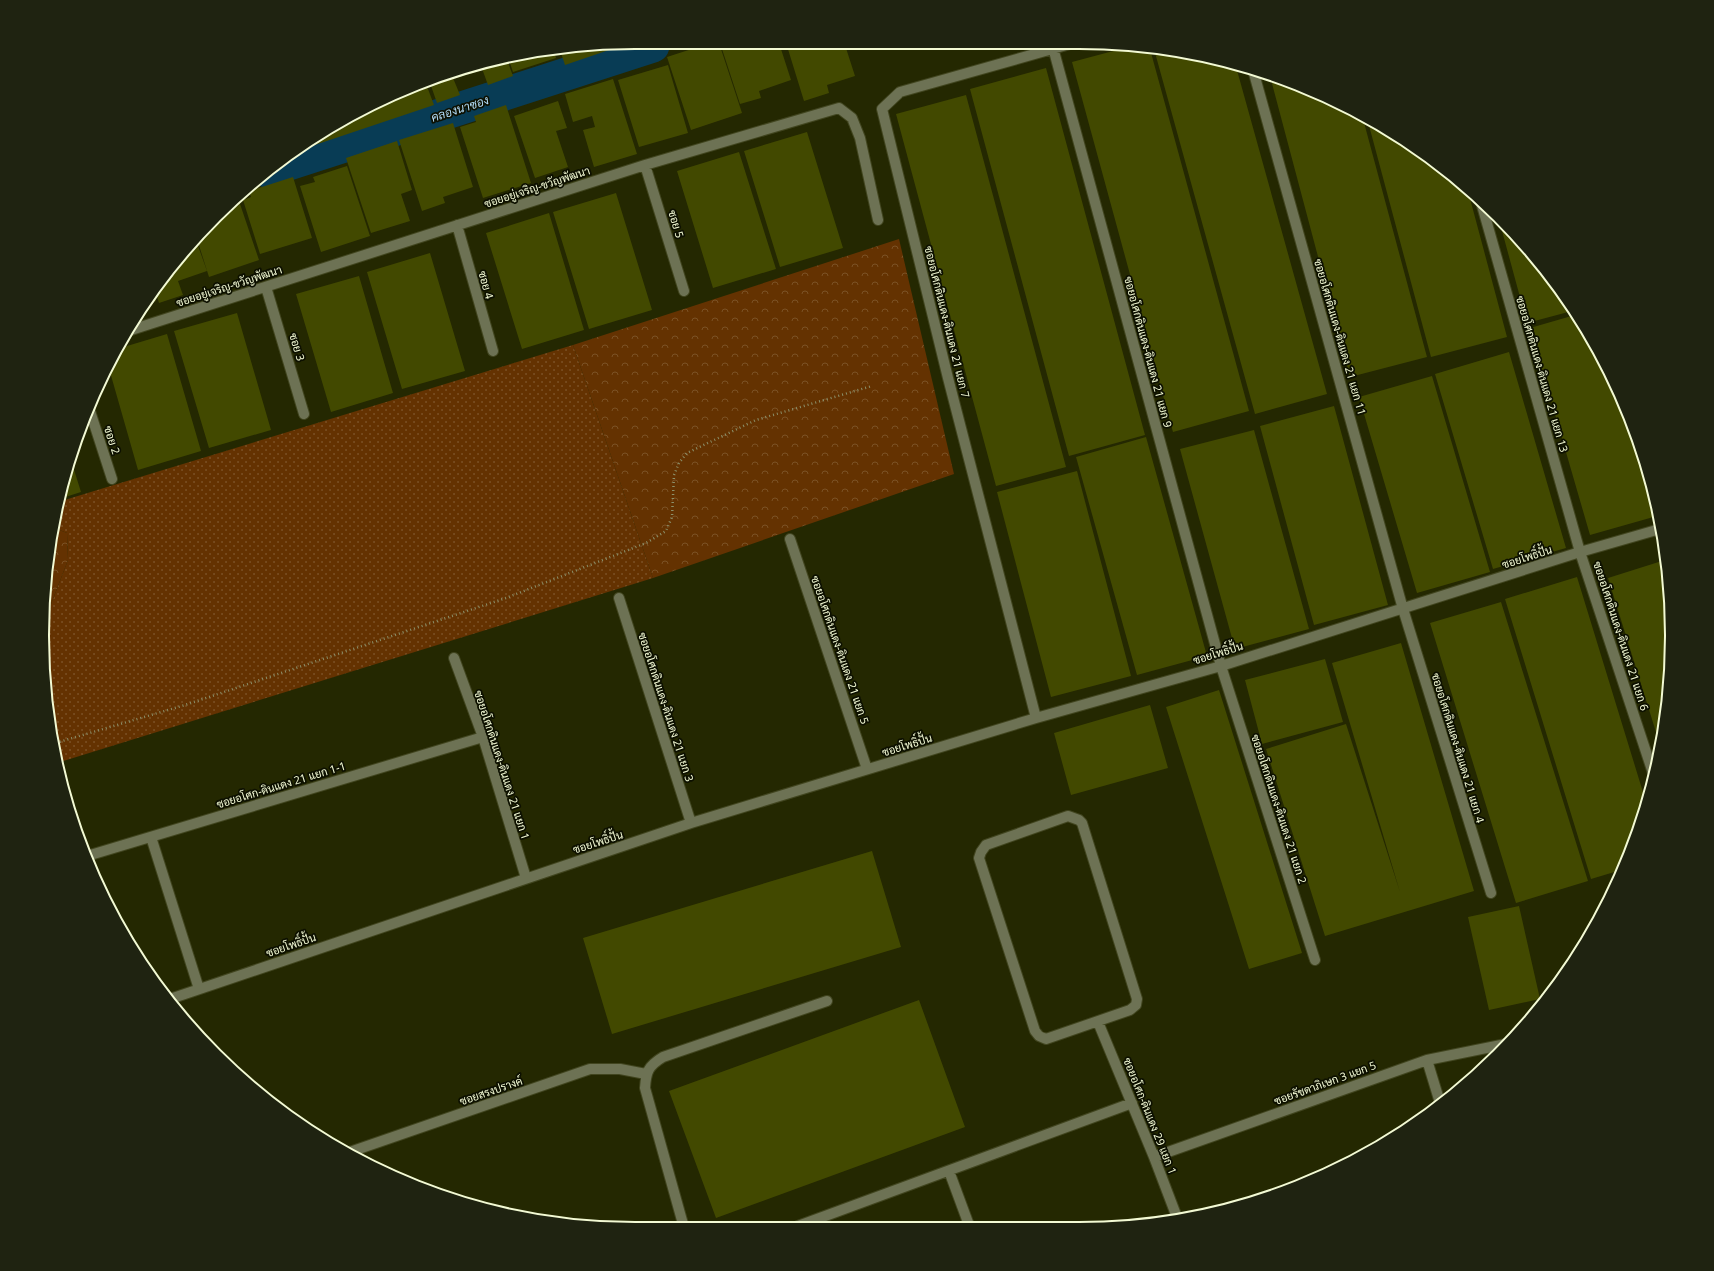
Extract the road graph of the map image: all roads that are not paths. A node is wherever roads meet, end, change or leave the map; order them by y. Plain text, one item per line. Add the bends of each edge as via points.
1 (1042, 49) edge
2 (1053, 49) edge
3 (1255, 76) edge
4 (645, 165) junction
5 (1484, 213) edge
6 (878, 220) dead end
7 (457, 225) junction
8 (266, 287) junction
9 (684, 291) dead end
10 (137, 328) edge
11 (493, 352) dead end
12 (304, 414) dead end
13 (92, 417) edge
14 (112, 479) dead end
15 (1655, 530) edge
16 (790, 539) dead end
17 (1580, 552) junction
18 (619, 598) dead end
19 (1403, 609) junction
20 (454, 658) dead end
21 (1221, 666) junction
22 (1036, 718) junction
23 (483, 737) junction
24 (1650, 765) edge
25 (867, 769) junction
26 (691, 824) junction
27 (151, 837) junction
28 (92, 855) edge
29 (526, 878) junction
30 (1491, 894) dead end
31 (1315, 960) dead end
32 (199, 989) junction
33 (174, 998) edge
34 (828, 1001) dead end
35 (1098, 1022) junction
36 (1497, 1046) edge
37 (1427, 1060) junction
38 (646, 1074) junction
39 (1439, 1099) edge
40 (1132, 1104) junction
41 (356, 1151) edge
42 (1154, 1157) junction
43 (949, 1171) junction
44 (1176, 1214) edge
45 (682, 1222) edge
46 (809, 1222) edge
47 (968, 1222) edge

1 - 22 street, ซอยอโศกดินแดง-ดินแดง 21 แยก 7 via 900,92 882,109
2 - 21 street, ซอยอโศกดินแดง-ดินแดง 21 แยก 9
3 - 19 street, ซอยอโศกดินแดง-ดินแดง 21 แยก 11
4 - 6 street, ซอยอยู่เจริญ-ขวัญพัฒนา via 838,108 852,118 860,138
4 - 7 street, ซอยอยู่เจริญ-ขวัญพัฒนา
4 - 9 street, ซอย 5
5 - 17 street, ซอยอโศกดินแดง-ดินแดง 21 แยก 13
7 - 8 street, ซอยอยู่เจริญ-ขวัญพัฒนา
7 - 11 street, ซอย 4
8 - 10 street, ซอยอยู่เจริญ-ขวัญพัฒนา
8 - 12 street, ซอย 3
13 - 14 street, ซอย 2
15 - 17 street, ซอยโพธิ์ปั้น
16 - 25 street, ซอยอโศกดินแดง-ดินแดง 21 แยก 5
17 - 19 street, ซอยโพธิ์ปั้น
17 - 24 street, ซอยอโศกดินแดง-ดินแดง 21 แยก 6
18 - 26 street, ซอยอโศกดินแดง-ดินแดง 21 แยก 3
19 - 21 street, ซอยโพธิ์ปั้น
19 - 30 street, ซอยอโศกดินแดง-ดินแดง 21 แยก 4
20 - 23 street, ซอยอโศกดินแดง-ดินแดง 21 แยก 1
21 - 22 street, ซอยโพธิ์ปั้น
21 - 31 street, ซอยอโศกดินแดง-ดินแดง 21 แยก 2
22 - 25 street, ซอยโพธิ์ปั้น
23 - 27 street, ซอยอโศก-ดินแดง 21 แยก 1-1
23 - 29 street, ซอยอโศกดินแดง-ดินแดง 21 แยก 1
25 - 26 street, ซอยโพธิ์ปั้น
26 - 29 street, ซอยโพธิ์ปั้น
27 - 28 street, ซอยอโศก-ดินแดง 21 แยก 1-1
27 - 32 street
29 - 32 street, ซอยโพธิ์ปั้น
32 - 33 street, ซอยโพธิ์ปั้น
34 - 38 street via 663,1057 654,1063
35 - 35 street via 1046,1039 1039,1036 1035,1030 979,858 986,845 1068,816 1082,823 1137,998 1136,1005 1130,1010
35 - 40 street, ซอยอโศก-ดินแดง 29 แยก 1
36 - 37 street, ซอยรัชดาภิเษก 3 แยก 5
37 - 39 street
37 - 42 street, ซอยรัชดาภิเษก 3 แยก 5
38 - 41 street, ซอยสรงปรางค์ via 620,1069 590,1069
38 - 45 street via 645,1088
40 - 42 street, ซอยอโศก-ดินแดง 29 แยก 1
40 - 43 street
42 - 44 street, ซอยอโศก-ดินแดง 29 แยก 1
43 - 46 street
43 - 47 street

